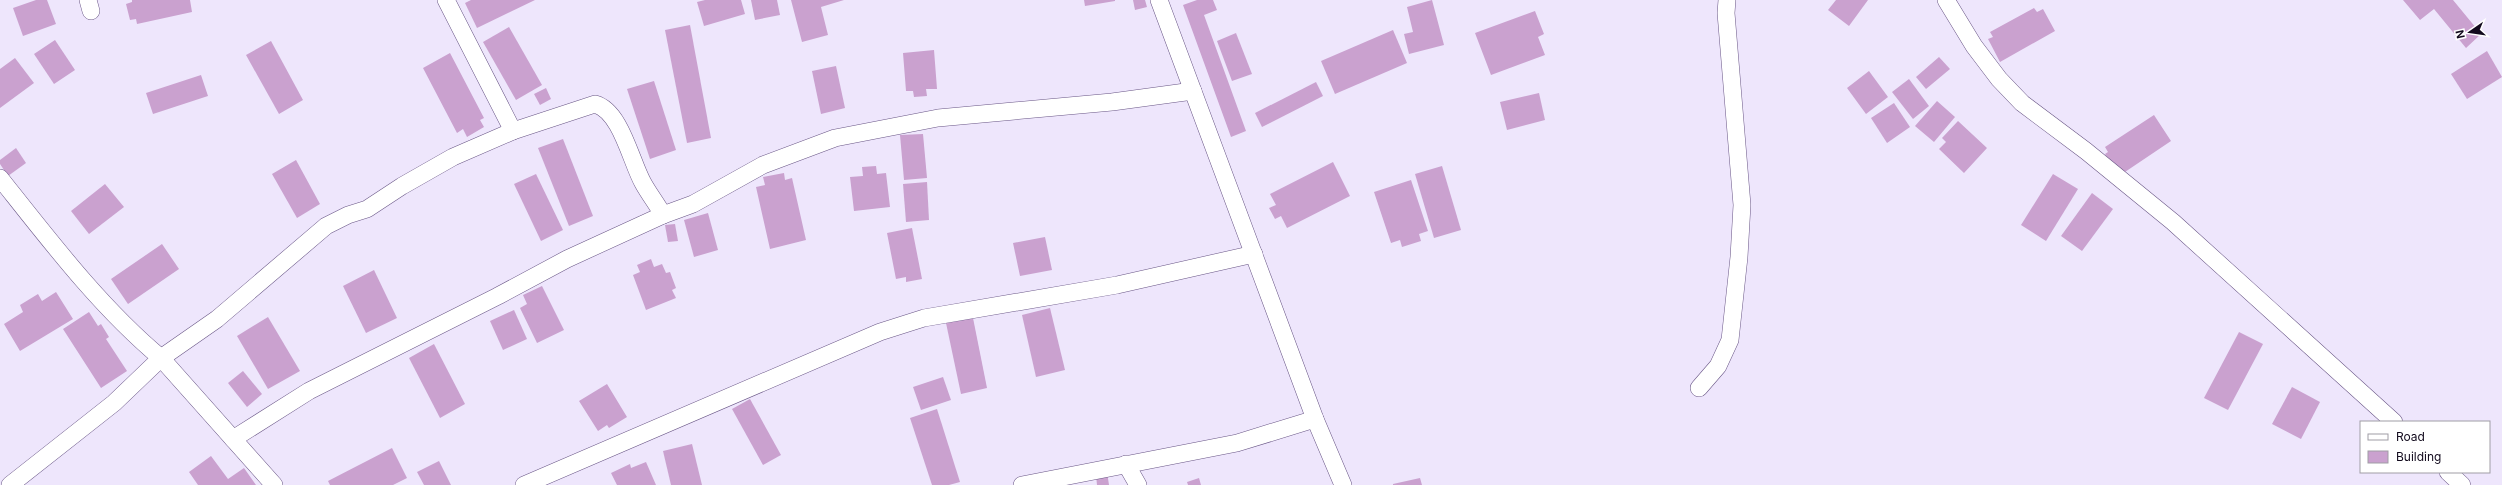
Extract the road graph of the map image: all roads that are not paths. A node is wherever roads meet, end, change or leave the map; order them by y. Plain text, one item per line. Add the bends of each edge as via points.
1 (446, 0) edge
2 (1159, 0) edge
3 (1727, 0) edge
4 (1946, 0) edge
5 (1193, 91) junction
6 (513, 131) junction
7 (0, 178) edge
8 (663, 215) junction
9 (1254, 254) junction
10 (161, 358) junction
11 (1699, 388) dead end
12 (1315, 419) junction
13 (2393, 421) edge
14 (233, 438) junction
15 (1126, 464) junction
16 (2449, 473) edge
17 (10, 485) edge
18 (274, 485) edge
19 (524, 485) edge
20 (1022, 485) edge
21 (1138, 485) edge
22 (1343, 485) edge
23 (2462, 485) edge

1 - 6 street
2 - 5 street
3 - 11 street via 1742,205 1740,257 1730,340 1718,366
4 - 13 street via 1974,46 1999,79 2022,103 2173,222
5 - 8 street via 1112,102 938,118 835,138 763,165 693,204
5 - 9 street
6 - 8 street via 595,104 602,106 620,130 643,183
6 - 10 street via 453,158 367,209 348,214 326,226 217,319
7 - 10 street via 103,302 137,338
8 - 14 street via 566,259 309,391
9 - 12 street
9 - 19 street via 1117,285 924,318 880,332
10 - 14 street
10 - 17 street via 114,403
12 - 15 street via 1236,444
12 - 22 street
14 - 18 street
15 - 20 street
15 - 21 street
16 - 23 street

